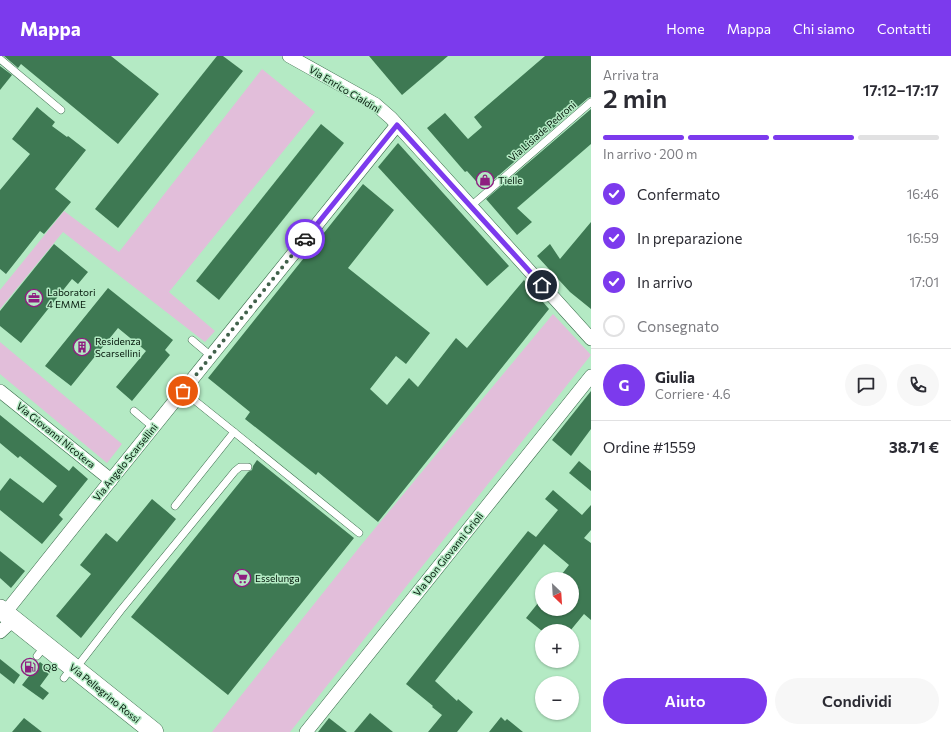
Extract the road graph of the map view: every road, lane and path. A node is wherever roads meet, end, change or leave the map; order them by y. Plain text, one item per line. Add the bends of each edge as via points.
1 (289, 56) edge
2 (0, 59) edge
3 (591, 102) edge
4 (61, 110) dead end
5 (397, 125) junction
6 (471, 206) junction
7 (591, 339) edge
8 (192, 340) dead end
9 (211, 356) junction
10 (591, 376) edge
11 (0, 391) edge
12 (183, 391) junction
13 (134, 411) dead end
14 (153, 427) junction
15 (234, 432) junction
16 (248, 467) dead end
17 (111, 480) junction
18 (175, 506) dead end
19 (359, 533) dead end
20 (5, 619) edge
21 (70, 671) junction
22 (154, 732) edge
23 (306, 732) edge

1 - 5 street, Via Enrico Cialdini via 375,104
2 - 4 lane
3 - 6 lane, Via Lisiade Pedroni
5 - 6 street, Via Enrico Cialdini
5 - 9 street, Via Angelo Scarsellini
6 - 7 street, Via Enrico Cialdini
8 - 9 lane
9 - 12 street, Via Angelo Scarsellini
10 - 23 street, Via Don Giovanni Grioli
11 - 17 street, Via Giovanni Nicotera
12 - 14 street, Via Angelo Scarsellini
12 - 15 lane
13 - 14 lane
14 - 17 street, Via Angelo Scarsellini
15 - 18 lane
15 - 19 lane
16 - 21 lane via 240,467 235,471
17 - 20 street, Via Angelo Scarsellini
20 - 21 main road, Via Pellegrino Rossi via 41,651
21 - 22 main road, Via Pellegrino Rossi

